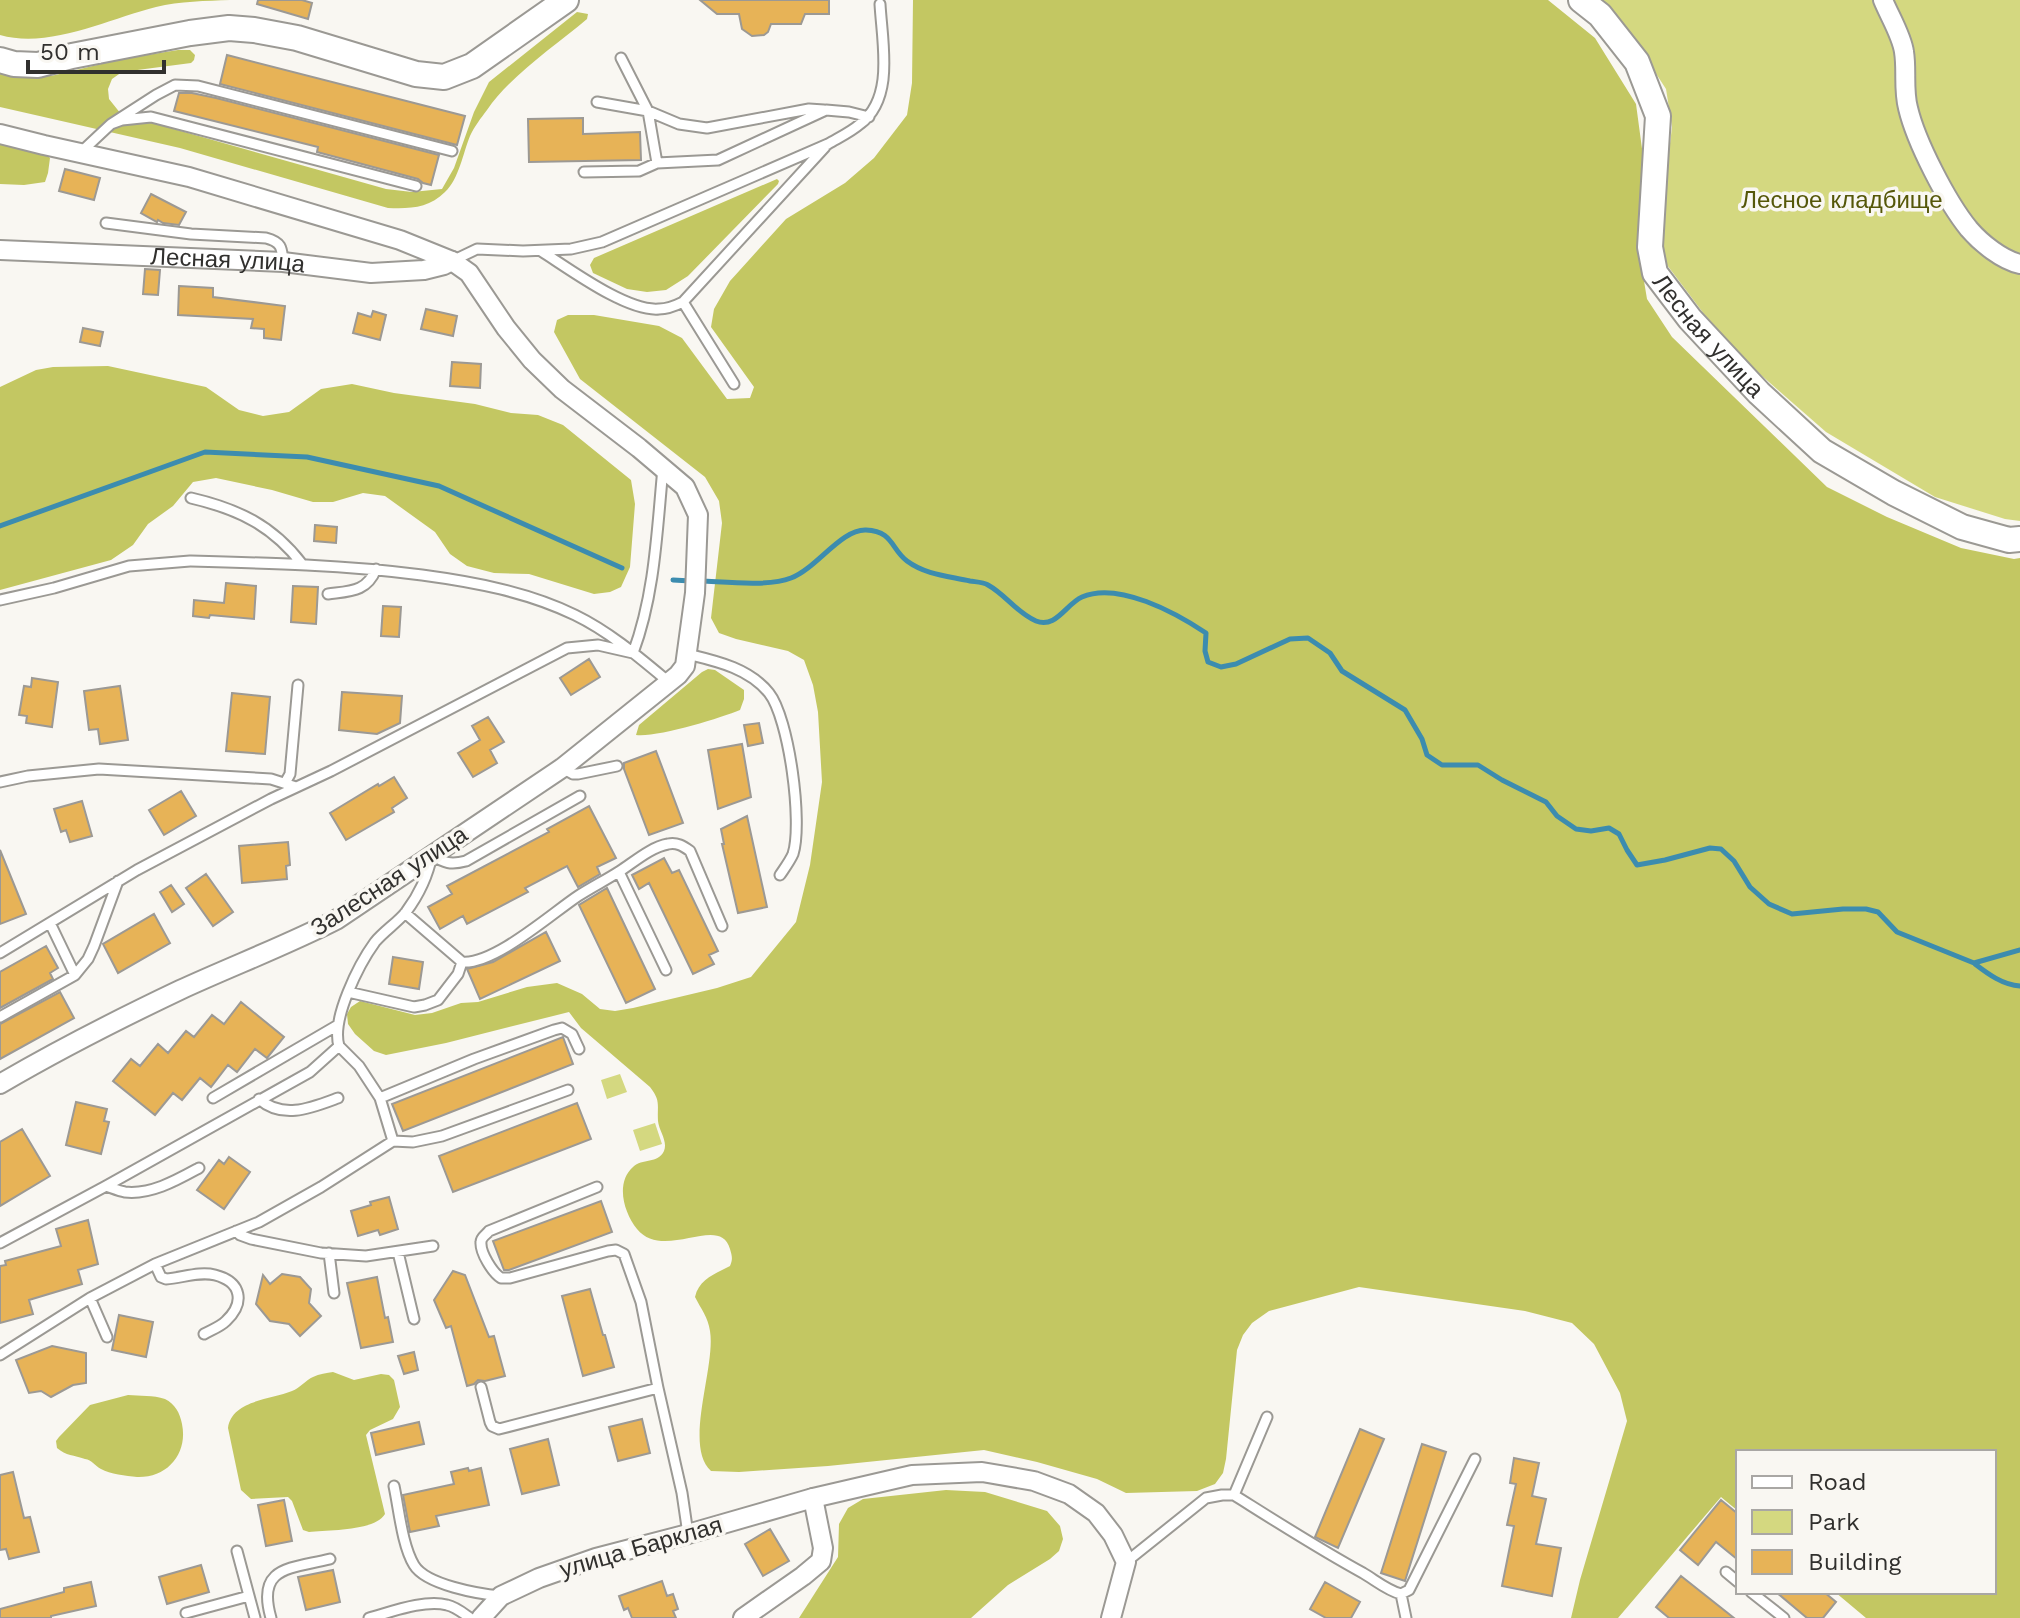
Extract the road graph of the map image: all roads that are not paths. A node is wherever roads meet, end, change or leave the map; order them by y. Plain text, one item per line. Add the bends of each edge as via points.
1 (566, 0) edge
2 (1581, 0) edge
3 (1883, 0) edge
4 (880, 4) dead end
5 (621, 58) dead end
6 (0, 60) edge
7 (597, 102) dead end
8 (826, 110) junction
9 (648, 111) junction
10 (869, 117) junction
11 (111, 124) junction
12 (0, 134) edge
13 (828, 144) junction
14 (452, 151) dead end
15 (80, 153) junction
16 (657, 163) junction
17 (584, 172) dead end
18 (416, 186) dead end
19 (106, 223) dead end
20 (0, 250) edge
21 (541, 251) junction
22 (452, 261) junction
23 (283, 262) junction
24 (2020, 264) edge
25 (683, 302) junction
26 (734, 384) dead end
27 (663, 468) junction
28 (191, 498) dead end
29 (2020, 539) edge
30 (302, 564) junction
31 (376, 569) junction
32 (328, 594) dead end
33 (0, 600) edge
34 (633, 653) junction
35 (687, 654) junction
36 (670, 683) junction
37 (298, 685) dead end
38 (617, 766) dead end
39 (562, 768) junction
40 (0, 782) edge
41 (285, 783) junction
42 (296, 787) junction
43 (580, 796) dead end
44 (432, 855) junction
45 (619, 872) junction
46 (780, 875) dead end
47 (118, 881) junction
48 (405, 913) junction
49 (50, 923) junction
50 (722, 926) dead end
51 (0, 953) edge
52 (462, 962) junction
53 (666, 970) dead end
54 (75, 975) junction
55 (348, 992) junction
56 (0, 1017) edge
57 (338, 1025) junction
58 (339, 1046) junction
59 (579, 1049) dead end
60 (3, 1086) edge
61 (568, 1090) dead end
62 (213, 1098) dead end
63 (338, 1098) dead end
64 (380, 1098) junction
65 (259, 1099) junction
66 (393, 1141) junction
67 (199, 1168) dead end
68 (106, 1186) junction
69 (597, 1187) dead end
70 (236, 1231) junction
71 (0, 1243) edge
72 (433, 1246) dead end
73 (398, 1252) junction
74 (329, 1253) junction
75 (155, 1264) junction
76 (334, 1293) dead end
77 (90, 1298) junction
78 (414, 1319) dead end
79 (204, 1334) dead end
80 (107, 1337) dead end
81 (0, 1355) edge
82 (481, 1387) dead end
83 (658, 1388) junction
84 (1267, 1417) dead end
85 (1475, 1459) dead end
86 (394, 1486) dead end
87 (1234, 1495) junction
88 (813, 1498) junction
89 (688, 1534) junction
90 (237, 1551) dead end
91 (330, 1559) dead end
92 (1126, 1562) junction
93 (1726, 1572) dead end
94 (1736, 1580) edge
95 (1401, 1594) junction
96 (1754, 1594) edge
97 (249, 1596) junction
98 (501, 1596) junction
99 (186, 1613) dead end
100 (255, 1618) edge
101 (271, 1618) edge
102 (369, 1618) edge
103 (470, 1618) edge
104 (481, 1618) edge
105 (743, 1618) edge
106 (1111, 1618) edge
107 (1406, 1618) edge
108 (1784, 1618) edge

1 - 6 main road via 472,66 444,77 416,74 297,38 229,28 38,65
2 - 29 main road, Лесная улица via 1600,15 1637,62 1658,116 1650,247 1655,273 1690,319 1822,451 1962,527
3 - 24 street via 1904,50 1907,105 1914,128 1945,192 1970,231
4 - 10 lane via 884,84
5 - 9 lane
7 - 9 lane
8 - 9 lane via 707,128
8 - 10 lane
8 - 16 lane via 718,160
9 - 16 lane
10 - 13 lane
11 - 14 lane via 175,85 198,86
11 - 15 lane
11 - 18 lane via 151,117
12 - 15 street
13 - 21 lane via 602,242
13 - 25 lane
15 - 22 street via 204,181 400,240
16 - 17 lane via 639,171
19 - 23 lane via 276,240
20 - 23 street, Лесная улица
21 - 22 lane via 477,249
21 - 25 lane via 623,301 655,310
22 - 23 street, Лесная улица via 424,270 371,273
22 - 27 street, Залесная улица via 469,273 532,360
25 - 26 lane
27 - 34 lane via 649,597
27 - 35 street, Залесная улица via 685,487 698,515
28 - 30 lane via 252,518
30 - 31 lane
30 - 33 lane via 160,562
31 - 32 lane via 367,585
31 - 34 lane via 491,586 551,605
34 - 36 lane
34 - 42 lane via 598,645 567,648
35 - 36 street, Залесная улица via 685,666
35 - 46 lane via 743,672 778,706 796,815 793,854
36 - 39 street, Залесная улица
37 - 41 lane
38 - 39 lane via 578,774
39 - 44 street, Залесная улица
40 - 41 lane via 99,769
41 - 42 lane
42 - 47 lane
43 - 44 lane via 466,861 444,863
44 - 48 lane
44 - 60 street, Залесная улица via 336,920 167,997 45,1058
45 - 50 lane via 666,844 679,844 690,851
45 - 52 lane via 496,953
45 - 53 lane
47 - 49 lane
47 - 54 lane via 94,946
48 - 52 lane
48 - 55 lane via 377,940
49 - 51 lane
49 - 54 lane
52 - 55 lane via 438,1000 425,1005
54 - 56 lane
55 - 57 lane
57 - 58 lane
57 - 62 lane
58 - 64 lane
58 - 65 lane via 310,1072
59 - 64 lane via 562,1028
61 - 66 lane via 442,1136
63 - 65 lane via 292,1112
64 - 66 lane
65 - 68 lane
66 - 70 lane via 321,1187
67 - 68 lane via 151,1189 127,1192
68 - 71 lane
69 - 83 lane via 489,1231 481,1244 491,1270 501,1278 608,1251 624,1254 641,1302
70 - 74 lane via 251,1239
70 - 75 lane
72 - 73 lane
73 - 74 lane
73 - 78 lane
74 - 76 lane
75 - 77 lane
75 - 79 lane via 166,1279 201,1273 234,1284 239,1298 235,1308 225,1322
77 - 80 lane
77 - 81 lane
82 - 83 lane via 490,1422 499,1429
83 - 89 lane
84 - 87 lane
85 - 95 lane via 1409,1590
86 - 98 lane via 415,1567 437,1581
87 - 92 lane via 1206,1498
87 - 95 lane
88 - 89 street, улица Барклая
88 - 92 street, улица Барклая via 912,1475 982,1472 1034,1481 1069,1494 1096,1513
88 - 105 street via 821,1561
89 - 98 street, улица Барклая via 596,1558
90 - 97 lane
91 - 101 lane via 275,1574 268,1583
92 - 106 street
93 - 94 lane
95 - 107 lane
96 - 108 lane
97 - 99 lane
97 - 100 lane
98 - 104 street, улица Барклая
102 - 103 lane via 438,1603

